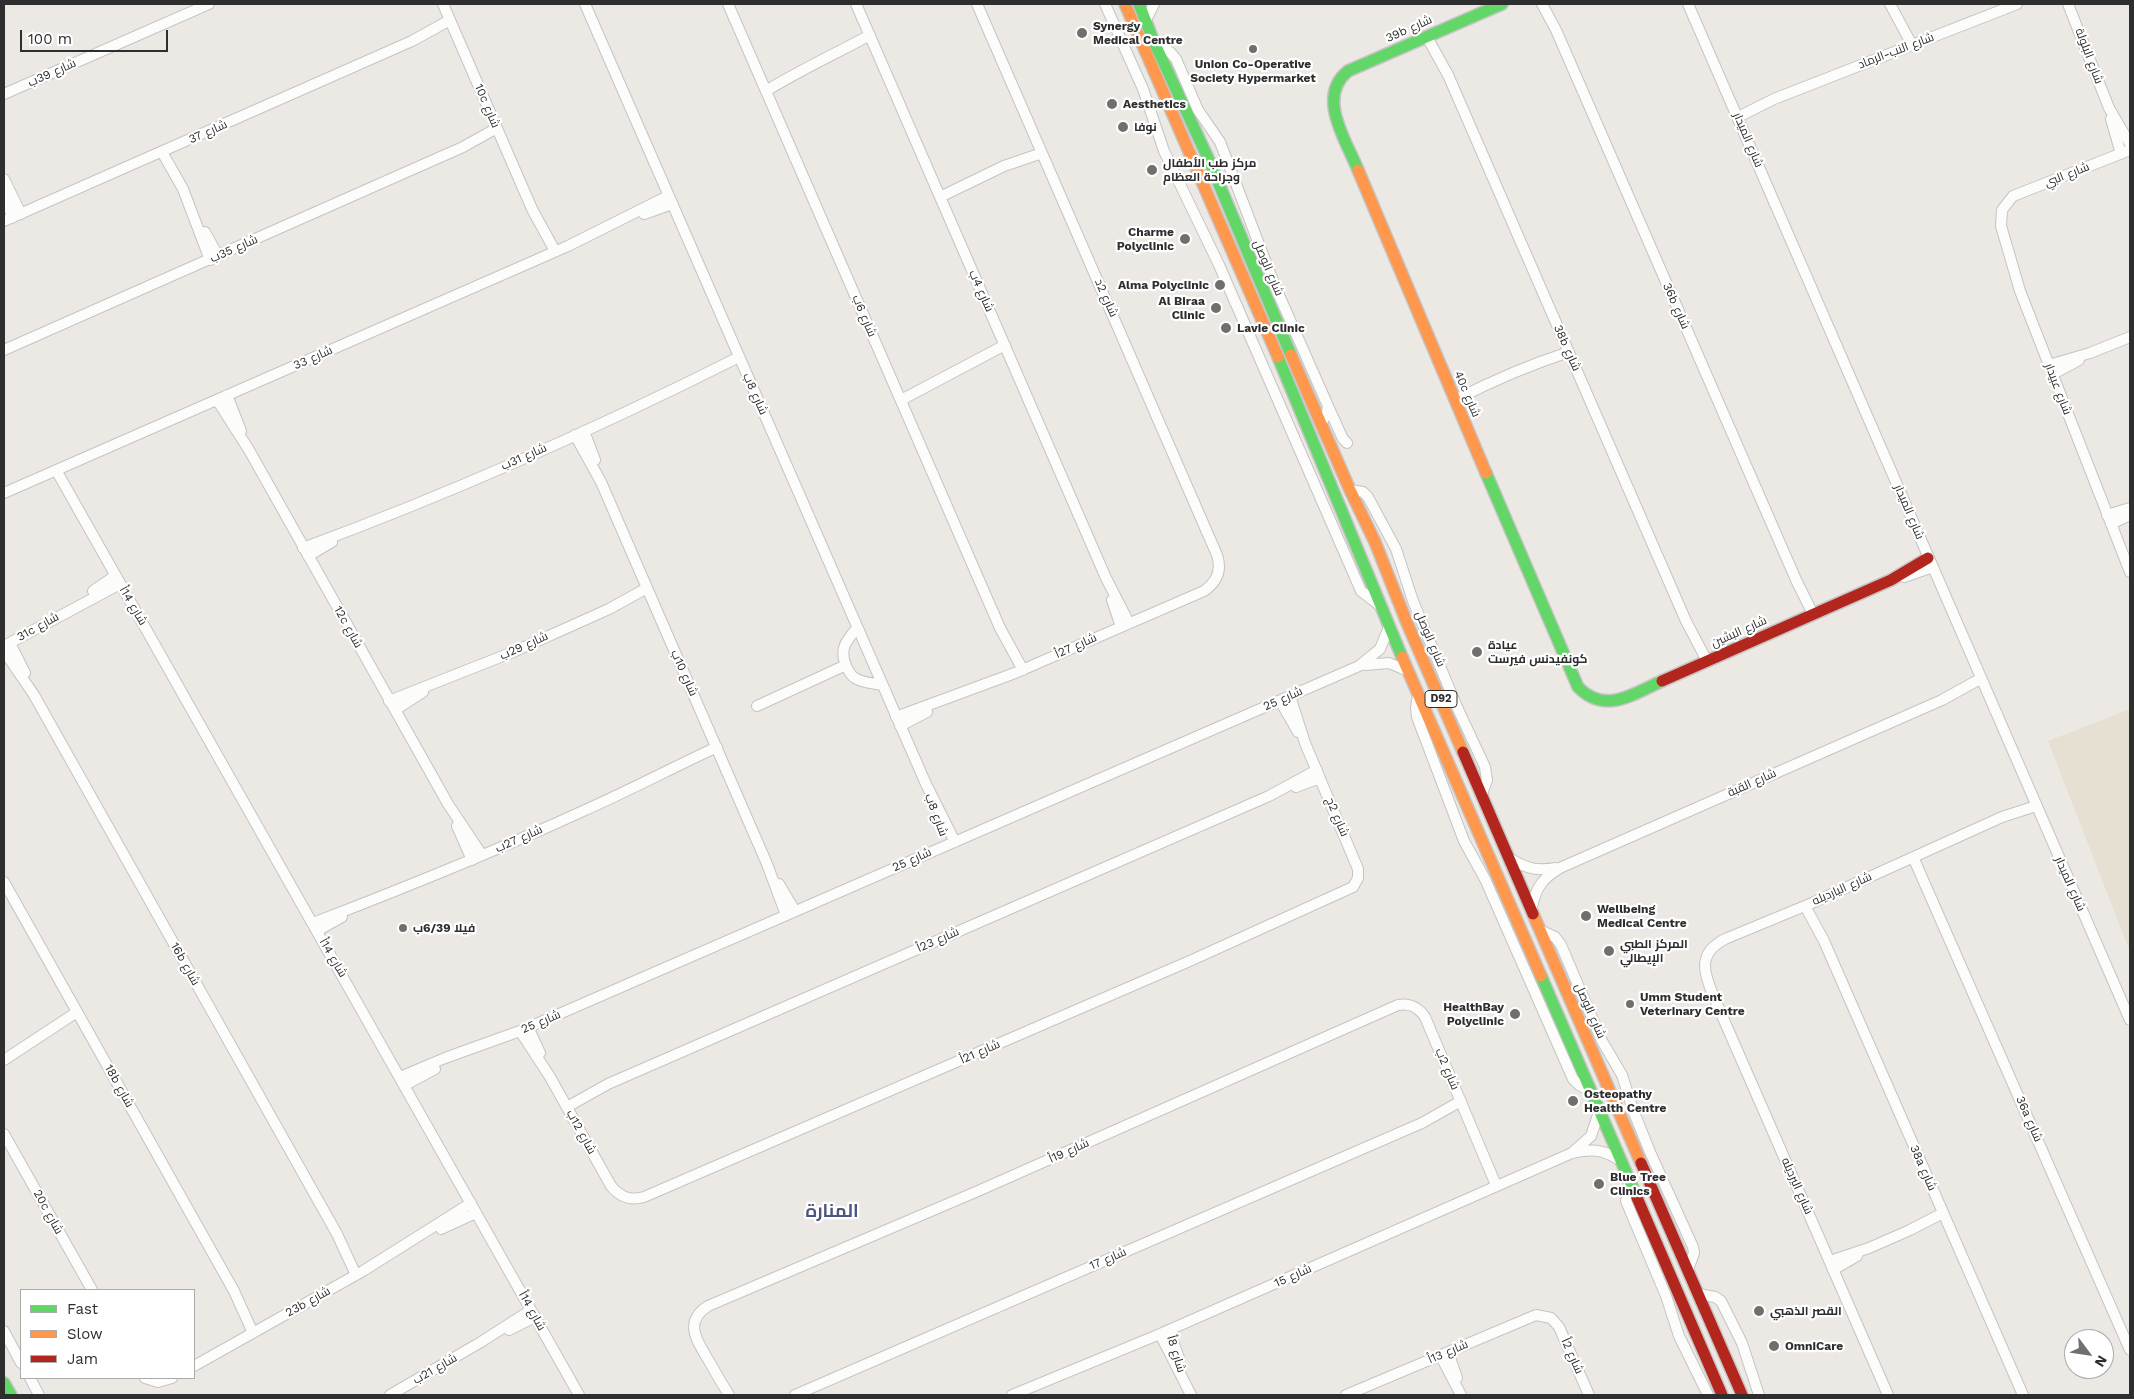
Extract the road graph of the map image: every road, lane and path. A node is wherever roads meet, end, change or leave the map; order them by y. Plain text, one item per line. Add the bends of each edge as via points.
1 (209, 4) edge
2 (443, 4) edge
3 (585, 4) edge
4 (728, 4) edge
5 (856, 4) edge
6 (977, 4) edge
7 (1105, 4) edge
8 (1124, 4) edge
9 (1139, 4) edge
10 (1154, 4) edge
11 (1502, 4) edge
12 (1542, 4) edge
13 (1548, 4) edge
14 (1688, 4) edge
15 (2017, 4) edge
16 (2068, 4) edge
17 (1890, 5) edge
18 (1146, 20) junction
19 (452, 24) junction
20 (1556, 30) junction
21 (1431, 35) junction
22 (872, 40) junction
23 (1154, 42) junction
24 (1907, 47) junction
25 (765, 87) junction
26 (1334, 88) joint
27 (4, 94) edge
28 (2109, 108) junction
29 (1737, 114) junction
30 (498, 132) junction
31 (2130, 144) edge
32 (1040, 149) junction
33 (166, 151) junction
34 (2125, 152) edge
35 (4, 179) edge
36 (4, 189) edge
37 (939, 194) junction
38 (670, 200) junction
39 (2006, 204) joint
40 (12, 218) edge
41 (551, 252) junction
42 (214, 258) junction
43 (2130, 337) edge
44 (1566, 347) junction
45 (1006, 349) junction
46 (4, 350) edge
47 (741, 361) junction
48 (2051, 370) junction
49 (899, 396) junction
50 (1453, 397) junction
51 (222, 398) junction
52 (1328, 406) junction
53 (1321, 424) junction
54 (580, 433) junction
55 (1348, 443) dead end
56 (60, 469) junction
57 (1350, 490) junction
58 (4, 493) edge
59 (2130, 508) edge
60 (2130, 515) edge
61 (2109, 519) junction
62 (306, 552) junction
63 (1931, 562) junction
64 (2130, 572) edge
65 (118, 580) junction
66 (649, 591) junction
67 (1204, 591) joint
68 (1380, 605) junction
69 (1810, 616) junction
70 (1125, 625) junction
71 (1389, 626) junction
72 (857, 628) junction
73 (6, 647) edge
74 (1703, 663) junction
75 (846, 665) junction
76 (1359, 666) junction
77 (1019, 671) junction
78 (1409, 672) junction
79 (1982, 683) junction
80 (882, 685) junction
81 (1418, 694) junction
82 (1290, 696) junction
83 (1280, 701) junction
84 (1596, 702) joint
85 (392, 705) junction
86 (757, 706) dead end
87 (898, 722) junction
88 (1306, 743) junction
89 (718, 751) junction
90 (1319, 774) junction
91 (1482, 794) junction
92 (2034, 802) junction
93 (952, 843) junction
94 (1916, 855) junction
95 (477, 857) junction
96 (1509, 858) junction
97 (1562, 867) junction
98 (4, 882) edge
99 (1348, 890) joint
100 (1808, 904) junction
101 (1531, 908) junction
102 (790, 913) junction
103 (315, 927) junction
104 (1540, 930) junction
105 (1706, 977) joint
106 (79, 1016) junction
107 (1425, 1017) joint
108 (2130, 1020) edge
109 (524, 1029) junction
110 (9, 1055) edge
111 (4, 1060) edge
112 (402, 1081) junction
113 (1592, 1092) junction
114 (565, 1103) junction
115 (1463, 1105) junction
116 (1600, 1111) junction
117 (4, 1134) edge
118 (1572, 1153) junction
119 (1621, 1161) junction
120 (1630, 1178) junction
121 (1499, 1183) junction
122 (611, 1186) joint
123 (473, 1208) junction
124 (1945, 1216) junction
125 (1831, 1266) junction
126 (1688, 1270) junction
127 (360, 1273) junction
128 (91, 1289) edge
129 (1698, 1294) junction
130 (533, 1313) junction
131 (1551, 1318) joint
132 (4, 1331) edge
133 (257, 1331) junction
134 (1164, 1332) junction
135 (2130, 1350) edge
136 (1444, 1353) junction
137 (20, 1361) edge
138 (195, 1365) edge
139 (31, 1379) edge
140 (146, 1379) edge
141 (168, 1379) edge
142 (4, 1383) edge
143 (11, 1395) edge
144 (39, 1395) edge
145 (390, 1395) edge
146 (579, 1395) edge
147 (729, 1395) edge
148 (795, 1395) edge
149 (1012, 1395) edge
150 (1191, 1395) edge
151 (1346, 1395) edge
152 (1461, 1395) edge
153 (1589, 1395) edge
154 (1708, 1395) edge
155 (1722, 1395) edge
156 (1742, 1395) edge
157 (1759, 1395) edge
158 (1888, 1395) edge
159 (2023, 1395) edge

1 - 27 street, شارع 39ب
2 - 19 street, 10c شارع
3 - 38 street, شارع 8ب
4 - 25 street, شارع 6ب
5 - 22 street, شارع 4ب
6 - 32 street, شارع 2د
7 - 68 street via 1142,89 1167,158 1219,265 1361,591
8 - 68 main road, شارع الوصل / D92 via 1262,318
9 - 18 main road, شارع الوصل / D92
10 - 18 street
11 - 21 main road, 39b شارع
12 - 20 street, 36b شارع
13 - 20 street, 36b شارع
14 - 29 street, شارع الميدار
15 - 24 street, شارع النب-الرماد
16 - 28 street, شارع البلولة
17 - 24 street
18 - 23 main road, شارع الوصل / D92
19 - 30 street, 10c شارع
19 - 33 street, شارع 37
20 - 69 street, 36b شارع
21 - 26 main road, 39b شارع via 1348,71
21 - 44 street, 38b شارع
22 - 25 street
22 - 37 street, شارع 4ب
23 - 52 street via 1176,59 1198,110 1220,142 1275,286
23 - 53 main road, شارع الوصل / D92 via 1208,158
24 - 29 street, شارع النب-الرماد
25 - 49 street, شارع 6ب
26 - 50 main road, 40c شارع via 1336,116
28 - 31 street, شارع البلولة
28 - 34 street, شارع البلولة
29 - 63 street, شارع الميدار
30 - 41 street, 10c شارع
30 - 42 street, شارع 35ب
32 - 37 street
32 - 67 street, شارع 2د via 1217,555 1220,566 1217,577
33 - 40 street, شارع 37
33 - 42 street
34 - 39 street, شارع البي via 2018,194
35 - 40 street
36 - 40 street
37 - 45 street, شارع 4ب
38 - 41 street, شارع 33
38 - 47 street, شارع 8ب
39 - 48 street, شارع عبيدار via 2001,217 2002,234
41 - 51 street, شارع 33
42 - 46 street, شارع 35ب
43 - 48 street
44 - 50 street
44 - 74 street, 38b شارع
45 - 49 street
45 - 70 street, شارع 4ب
47 - 54 street, شارع 31ب
47 - 72 street, شارع 8ب
48 - 61 street, شارع عبيدار
49 - 77 street, شارع 6ب
50 - 84 main road, 40c شارع via 1578,687
51 - 56 street, شارع 33
51 - 62 street, 12c شارع
52 - 53 street
52 - 55 street via 1343,440
53 - 57 main road, شارع الوصل / D92
54 - 62 street, شارع 31ب
54 - 66 street, شارع 10ب
56 - 58 street, شارع 33
56 - 65 street, شارع 14أ
57 - 91 main road, شارع الوصل / D92
57 - 91 street via 1363,492 1368,497 1396,548 1413,601 1485,766 1487,780
59 - 61 street
60 - 61 street
61 - 64 street, شارع عبيدار
62 - 85 street, 12c شارع
63 - 69 main road, شارع البشين
63 - 79 street, شارع الميدار
65 - 73 street, 31c شارع
65 - 103 street, شارع 14أ
66 - 85 street, شارع 29ب
66 - 89 street, شارع 10ب
67 - 70 street, شارع 27أ
68 - 71 main road, شارع الوصل / D92
69 - 74 main road, شارع البشين
70 - 77 street, شارع 27أ
71 - 76 street, شارع 25 via 1380,649
71 - 78 main road, شارع الوصل / D92
72 - 75 street via 843,646
72 - 80 street, شارع 8ب
73 - 127 street, 16b شارع
74 - 84 main road, شارع البشين via 1622,699
75 - 80 street via 858,680
75 - 86 street
76 - 78 street, شارع 25 via 1384,663
76 - 82 street, شارع 25
77 - 87 street, شارع 27أ
78 - 81 main road, شارع الوصل / D92
79 - 92 street, شارع الميدار
79 - 97 street, شارع القبة via 1960,696 1942,700
80 - 87 street, شارع 8ب
81 - 113 main road, شارع الوصل / D92
81 - 113 street via 1417,717 1464,841 1485,879 1573,1078
82 - 83 street, شارع 25
82 - 88 street, شارع 2ج
83 - 88 street, شارع 2ج
83 - 93 street, شارع 25
85 - 95 street, 12c شارع
87 - 93 street, شارع 8ب
88 - 90 street, شارع 2ج
89 - 95 street, شارع 27ب
89 - 102 street, شارع 10ب
90 - 99 street, شارع 2ج via 1358,869 1356,882
90 - 114 street, شارع 23أ
91 - 96 main road, شارع الوصل / D92
92 - 94 street, شارع اليارديله
92 - 108 street, شارع الميدار
93 - 102 street, شارع 25
94 - 100 street, شارع اليارديله
94 - 135 street, 36a شارع
95 - 103 street, شارع 27ب
96 - 97 street, شارع القبة via 1535,870
96 - 101 main road, شارع الوصل / D92
97 - 101 street, شارع القبة via 1541,882
98 - 106 street, 18b شارع
99 - 122 street, شارع 21أ via 644,1197 623,1197
100 - 105 street, شارع اليارديله via 1719,942 1706,958
100 - 124 street, 38a شارع
101 - 104 main road, شارع الوصل / D92
102 - 109 street, شارع 25
103 - 112 street, شارع 14أ
104 - 126 main road, شارع الوصل / D92
104 - 126 street via 1555,937 1561,945 1602,1041 1622,1075 1650,1152 1693,1247
105 - 125 street, شارع اليرديله
106 - 110 street
106 - 133 street, 18b شارع
107 - 115 street, شارع 2ب
107 - 147 street, شارع 19أ via 1412,1005 1398,1005 978,1191 708,1306 695,1320 695,1335
109 - 112 street, شارع 25
109 - 114 street, شارع 12ب
110 - 111 street
112 - 123 street, شارع 14أ
113 - 116 main road, شارع الوصل / D92
114 - 122 street, شارع 12ب
115 - 121 street, شارع 2ب
115 - 148 street, شارع 17
116 - 118 street, شارع 15 via 1591,1136
116 - 119 main road, شارع الوصل / D92
117 - 128 street, 20c شارع
118 - 119 street, شارع 15 via 1598,1150
118 - 121 street, شارع 15
119 - 120 main road, شارع الوصل / D92
120 - 154 street via 1626,1201 1668,1301 1679,1336
120 - 155 main road, شارع الوصل / D92
121 - 134 street, شارع 15
123 - 127 street, 23b شارع
123 - 130 street, شارع 14أ
124 - 125 street
124 - 159 street, 38a شارع
125 - 158 street, شارع اليرديله
126 - 129 main road, شارع الوصل / D92
127 - 133 street, 23b شارع
129 - 156 main road, شارع الوصل / D92
129 - 157 street via 1715,1296 1721,1301 1742,1343
130 - 145 street, شارع 21ب
130 - 146 street, شارع 14أ
131 - 136 street, شارع 13أ via 1532,1316
131 - 153 street, شارع 2أ via 1560,1327
132 - 137 street
133 - 138 street, 23b شارع
134 - 149 street, شارع 15
134 - 150 street, شارع 8أ
136 - 151 street, شارع 13أ
136 - 152 street
139 - 144 street
140 - 141 street
142 - 143 main road

